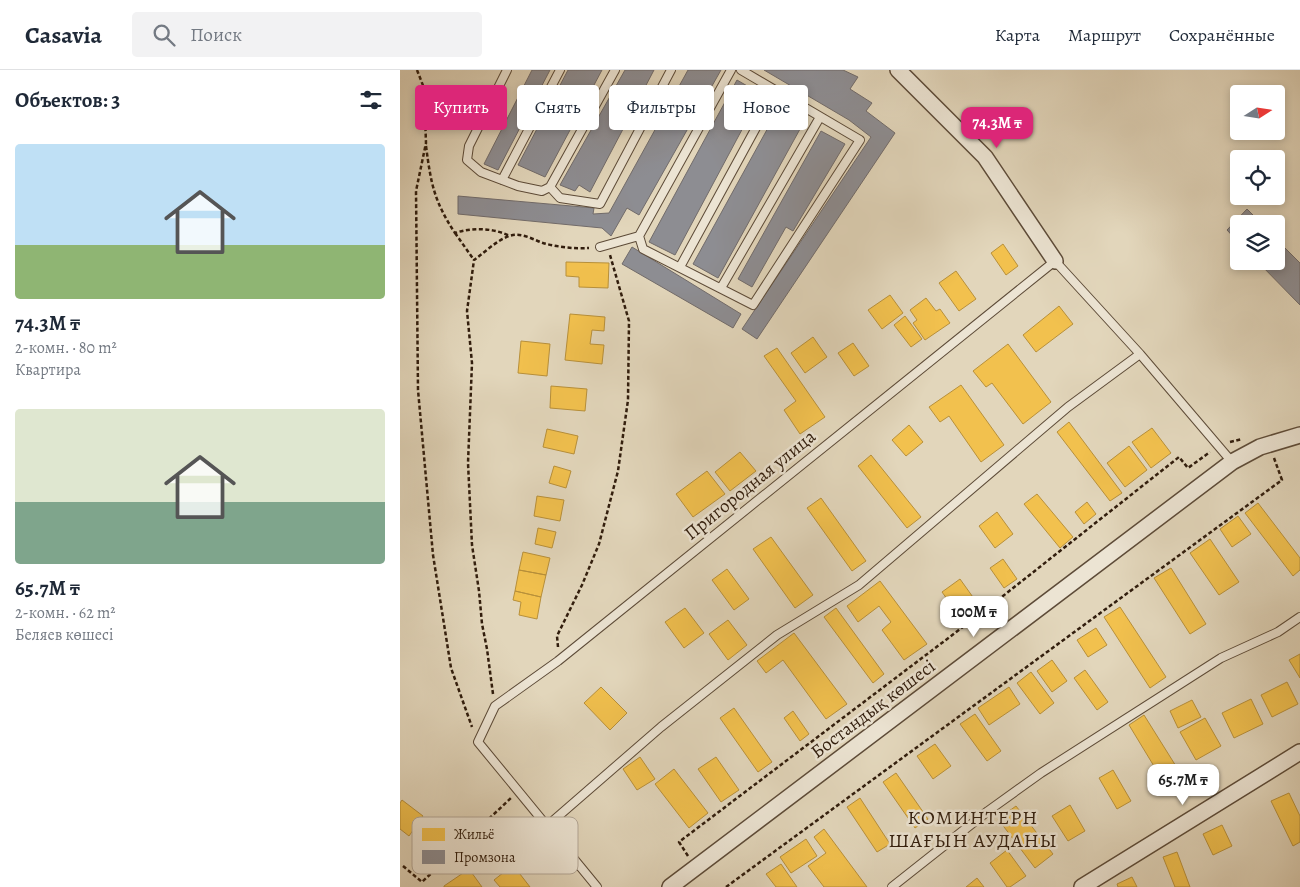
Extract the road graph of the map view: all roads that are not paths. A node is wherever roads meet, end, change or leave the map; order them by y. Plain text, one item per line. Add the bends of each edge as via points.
1 (508, 70) edge
2 (560, 70) edge
3 (615, 70) edge
4 (671, 70) edge
5 (731, 70) edge
6 (741, 70) edge
7 (898, 70) edge
8 (766, 85) edge
9 (808, 110) edge
10 (820, 117) junction
11 (755, 130) edge
12 (502, 180) junction
13 (550, 187) junction
14 (639, 236) junction
15 (600, 247) road end
16 (1054, 261) junction
17 (680, 267) junction
18 (721, 288) junction
19 (1140, 354) junction
20 (1300, 435) edge
21 (1232, 462) junction
22 (1300, 617) edge
23 (1300, 752) edge
24 (540, 817) edge
25 (557, 817) edge
26 (578, 865) edge
27 (596, 887) edge
28 (670, 887) edge
29 (892, 887) edge
30 (1082, 887) edge

1 - 12 lane via 469,146 468,160 481,172
2 - 12 lane
3 - 13 lane
4 - 13 lane via 600,204 560,198
5 - 14 lane
6 - 8 lane
7 - 16 street via 985,157
9 - 10 lane
10 - 18 lane
10 - 18 lane via 860,140 753,304
11 - 17 lane
12 - 13 lane via 542,192
14 - 15 lane
14 - 17 lane via 643,249
16 - 19 lane
16 - 24 lane, Пригородная улица via 558,661 495,706 478,742
17 - 18 lane
19 - 21 lane
19 - 25 lane via 1068,407 860,585 778,635 661,727
20 - 21 street, Бостандық көшесі via 1270,444
21 - 28 street, Бостандық көшесі
22 - 29 lane via 1278,632 1222,658 1041,773
23 - 30 street
26 - 27 lane

